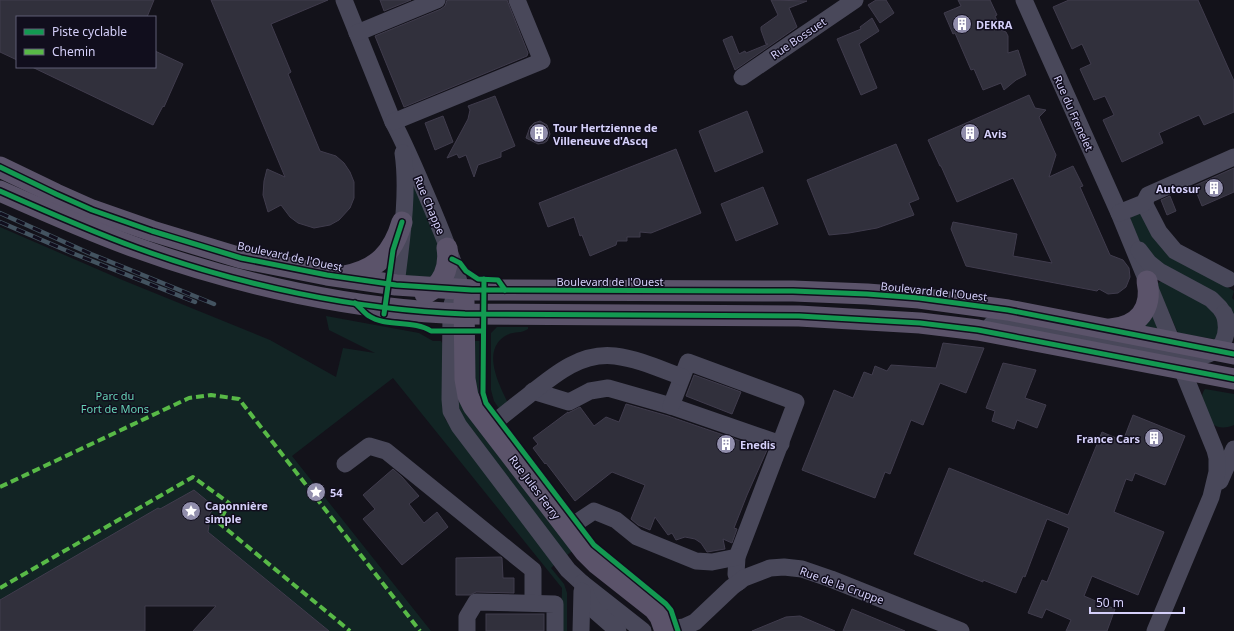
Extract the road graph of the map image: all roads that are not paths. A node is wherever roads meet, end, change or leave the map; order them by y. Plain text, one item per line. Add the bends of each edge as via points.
1 (344, 0) edge
2 (437, 0) edge
3 (517, 0) edge
4 (854, 0) edge
5 (1024, 0) edge
6 (357, 33) junction
7 (742, 77) dead end
8 (394, 122) junction
9 (1234, 157) edge
10 (0, 167) edge
11 (0, 191) edge
12 (1144, 203) junction
13 (1122, 220) junction
14 (402, 222) junction
15 (447, 248) junction
16 (340, 277) junction
17 (1228, 279) dead end
18 (1147, 281) junction
19 (434, 287) junction
20 (398, 296) junction
21 (458, 305) junction
22 (1224, 313) junction
23 (1106, 329) junction
24 (1234, 331) edge
25 (1225, 352) edge
26 (1177, 355) junction
27 (1234, 369) edge
28 (1206, 374) junction
29 (682, 377) junction
30 (1234, 379) edge
31 (533, 391) junction
32 (671, 406) junction
33 (1198, 409) junction
34 (489, 427) junction
35 (781, 444) junction
36 (1234, 449) edge
37 (345, 464) dead end
38 (1211, 497) junction
39 (567, 529) junction
40 (737, 558) junction
41 (739, 582) junction
42 (582, 583) junction
43 (533, 603) junction
44 (703, 625) edge
45 (665, 630) edge
46 (467, 631) edge
47 (555, 631) edge
48 (581, 631) edge
49 (618, 631) edge
50 (643, 631) edge
51 (961, 631) edge
52 (1155, 631) edge

1 - 6 street, Rue Chappe
2 - 6 street
3 - 8 street via 542,61
4 - 7 street, Rue Bossuet
5 - 13 street, Rue du Frenelet
6 - 8 street, Rue Chappe
8 - 14 street, Rue Chappe via 404,164
8 - 15 street, Rue Chappe
9 - 12 street via 1148,195
10 - 16 main road, Boulevard de l'Ouest via 78,203 152,231 241,258
11 - 20 main road via 120,242 185,264
12 - 13 street
12 - 17 street via 1159,232 1175,251
13 - 18 street, Rue du Frenelet
13 - 22 street, Rue du Frenelet via 1144,258 1154,267 1211,299
14 - 16 main road via 392,247 378,262 359,273
14 - 20 street, Rue Chappe
15 - 19 main road via 447,268
15 - 21 street, Rue Chappe via 458,274
16 - 20 main road, Boulevard de l'Ouest
18 - 23 main road via 1148,301 1140,316 1126,326
18 - 26 street, Rue du Frenelet
19 - 20 main road, Boulevard de l'Ouest
19 - 21 main road, Boulevard de l'Ouest
20 - 21 main road, Boulevard de l'Ouest
21 - 23 main road, Boulevard de l'Ouest via 728,292 834,292 919,298 1008,310
21 - 26 main road, Boulevard de l'Ouest via 799,316 920,323
21 - 34 main road, Rue Jules Ferry via 466,391 473,406
21 - 42 street, Rue Chappe via 450,399 454,417 563,564
22 - 24 street, Rue du Frenelet
22 - 25 street
23 - 26 main road, Boulevard de l'Ouest
25 - 26 main road, Boulevard de l'Ouest
26 - 28 main road, Boulevard de l'Ouest
26 - 33 street
27 - 28 street, Boulevard de l'Ouest via 1219,368
28 - 30 main road, Boulevard de l'Ouest
28 - 33 street via 1196,396
29 - 31 street via 632,359 599,356 573,363
29 - 32 street
29 - 35 street via 688,362 796,402
31 - 32 street via 569,402 590,391 608,388
31 - 34 street
32 - 35 street
33 - 38 street via 1217,458 1217,472
34 - 39 main road, Rue Jules Ferry
35 - 40 street
36 - 38 street
37 - 43 street via 369,446 386,451 533,570
38 - 52 street
39 - 40 street via 594,511 616,520 636,537 696,561 712,562
39 - 45 main road, Rue Jules Ferry via 589,557 654,609
40 - 41 street via 736,574
41 - 44 street, Rue de la Cruppe
41 - 51 street, Rue de la Cruppe via 770,568 796,568
42 - 48 street
42 - 49 street via 593,609
42 - 50 street, Rue Chappe
43 - 46 street via 476,602 467,617
43 - 47 street via 555,604
44 - 45 street, Rue de la Cruppe via 695,622

